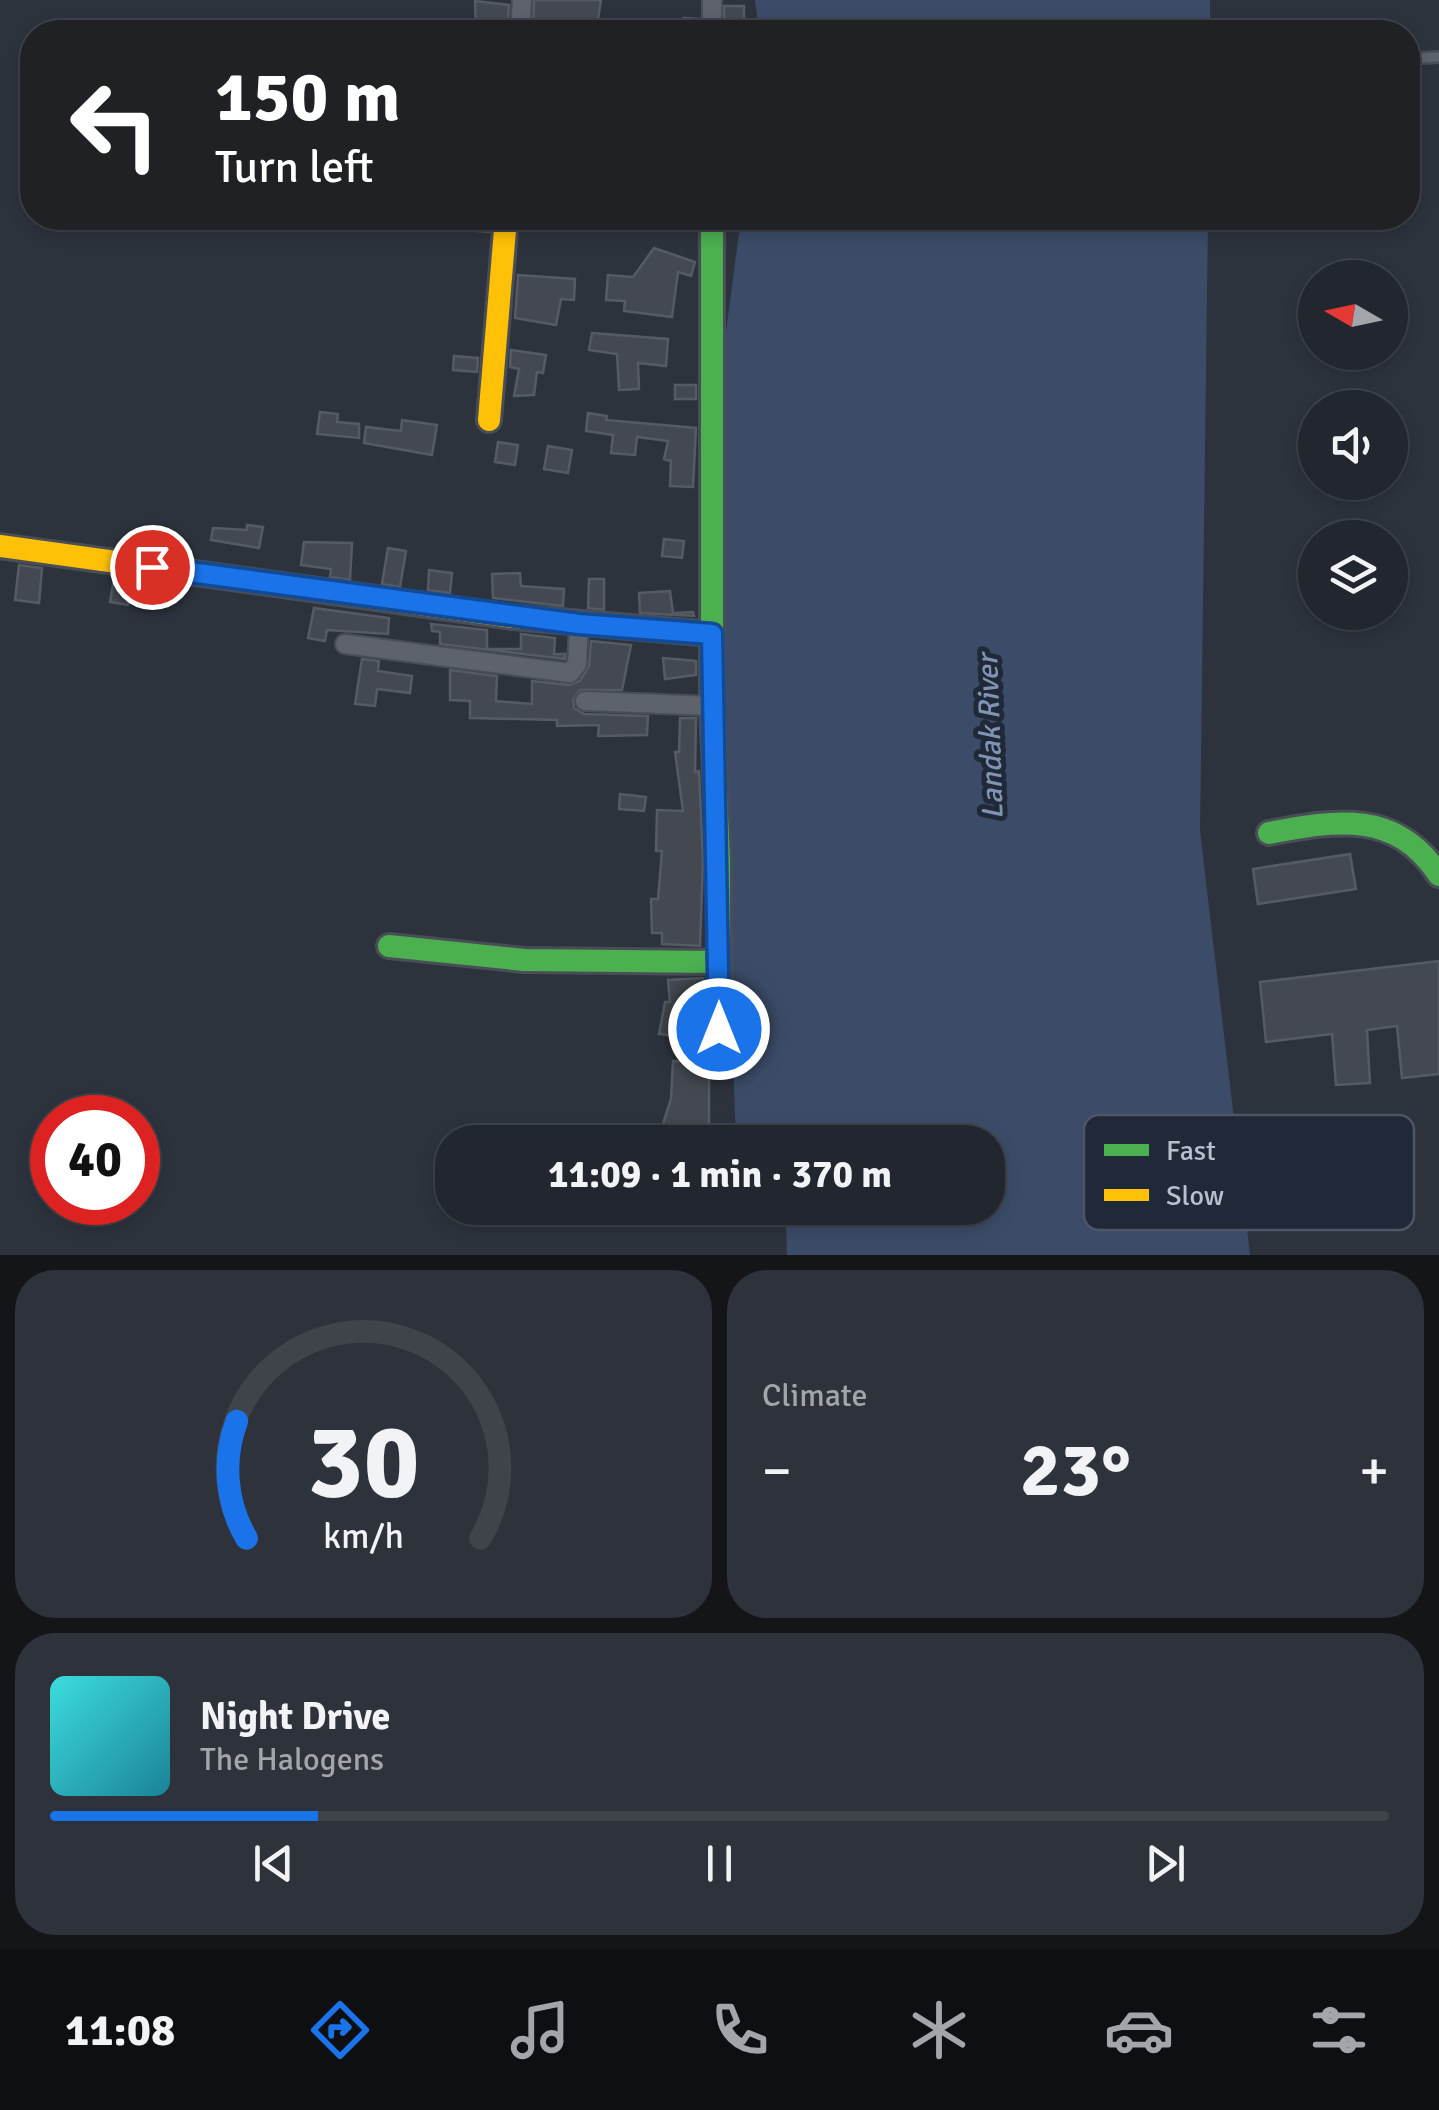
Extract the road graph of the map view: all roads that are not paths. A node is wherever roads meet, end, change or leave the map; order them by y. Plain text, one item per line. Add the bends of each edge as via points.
1 (1439, 57) edge
2 (1422, 58) dead end
3 (505, 230) edge
4 (712, 230) edge
5 (489, 420) dead end
6 (0, 546) edge
7 (579, 624) junction
8 (712, 634) junction
9 (345, 644) dead end
10 (585, 701) dead end
11 (712, 706) junction
12 (1269, 833) dead end
13 (1439, 876) edge
14 (389, 946) dead end
15 (719, 962) junction
16 (719, 1062) dead end

1 - 2 lane
3 - 5 street
4 - 8 street
6 - 7 street
7 - 8 street
7 - 9 street via 570,673
8 - 11 street
10 - 11 street
11 - 15 street
12 - 13 street via 1364,823 1402,832 1424,849
14 - 15 street via 524,960
15 - 16 street

